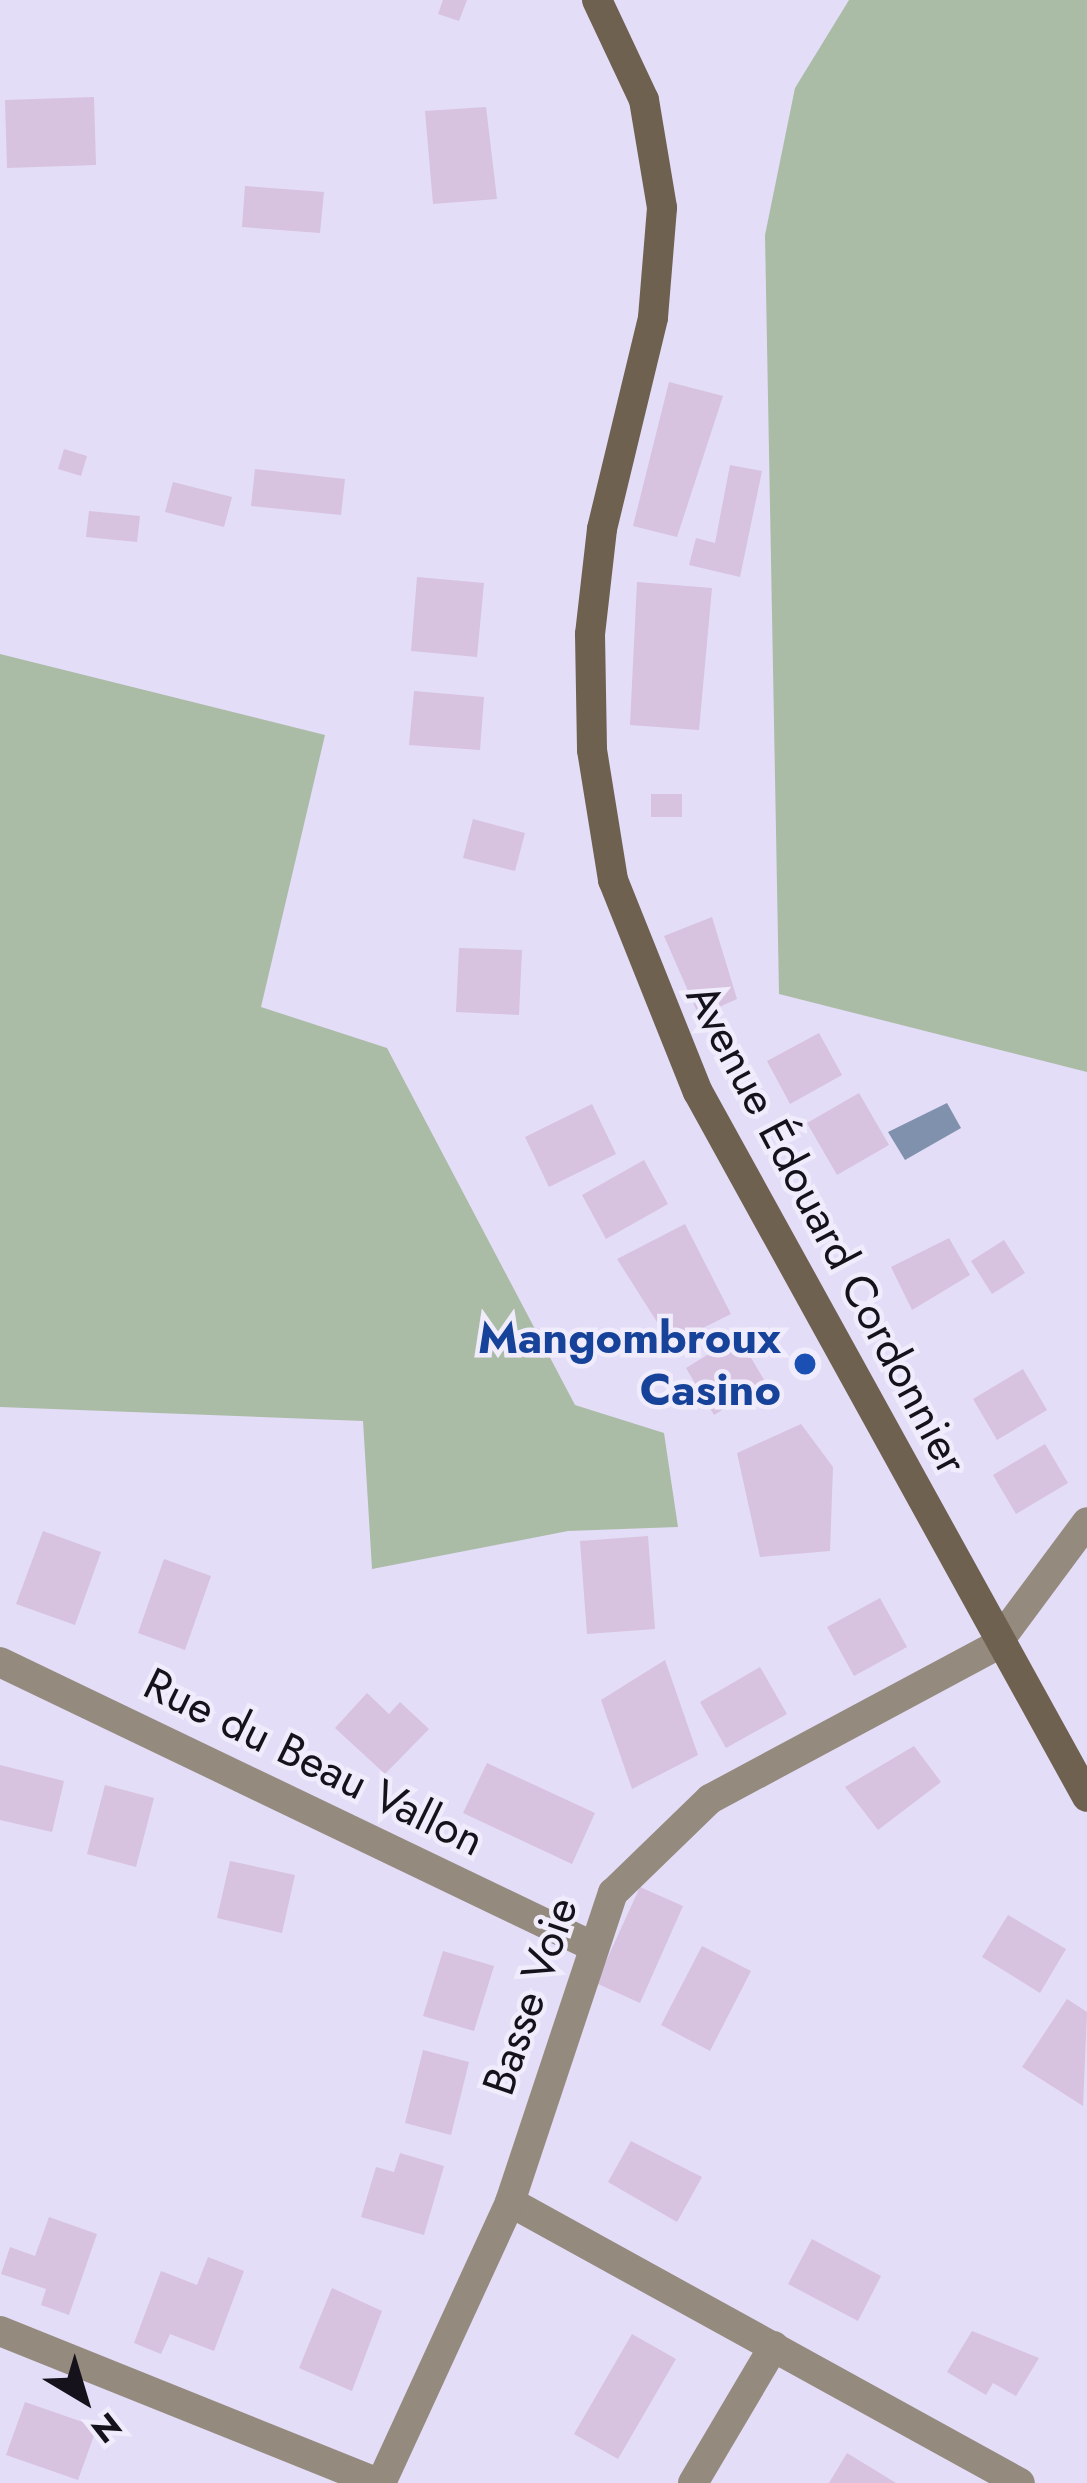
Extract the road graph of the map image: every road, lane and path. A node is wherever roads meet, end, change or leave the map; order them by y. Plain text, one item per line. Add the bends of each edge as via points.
1 (597, 0) edge
2 (1087, 1522) edge
3 (994, 1646) junction
4 (0, 1662) edge
5 (1087, 1797) edge
6 (588, 1944) junction
7 (510, 2202) junction
8 (0, 2331) edge
9 (774, 2346) junction
10 (380, 2483) edge
11 (694, 2483) edge
12 (1020, 2483) edge

1 - 3 main road, Avenue Édouard Cordonnier via 644,100 662,208 653,318 602,529 590,634 592,750 613,880 672,1041
2 - 3 street
3 - 5 main road, Avenue Édouard Cordonnier
3 - 6 street, Basse Voie via 710,1799 613,1893
4 - 6 street, Rue du Beau Vallon
6 - 7 street, Basse Voie
7 - 9 street
7 - 10 street, Basse Voie
8 - 10 street
9 - 11 street
9 - 12 street

